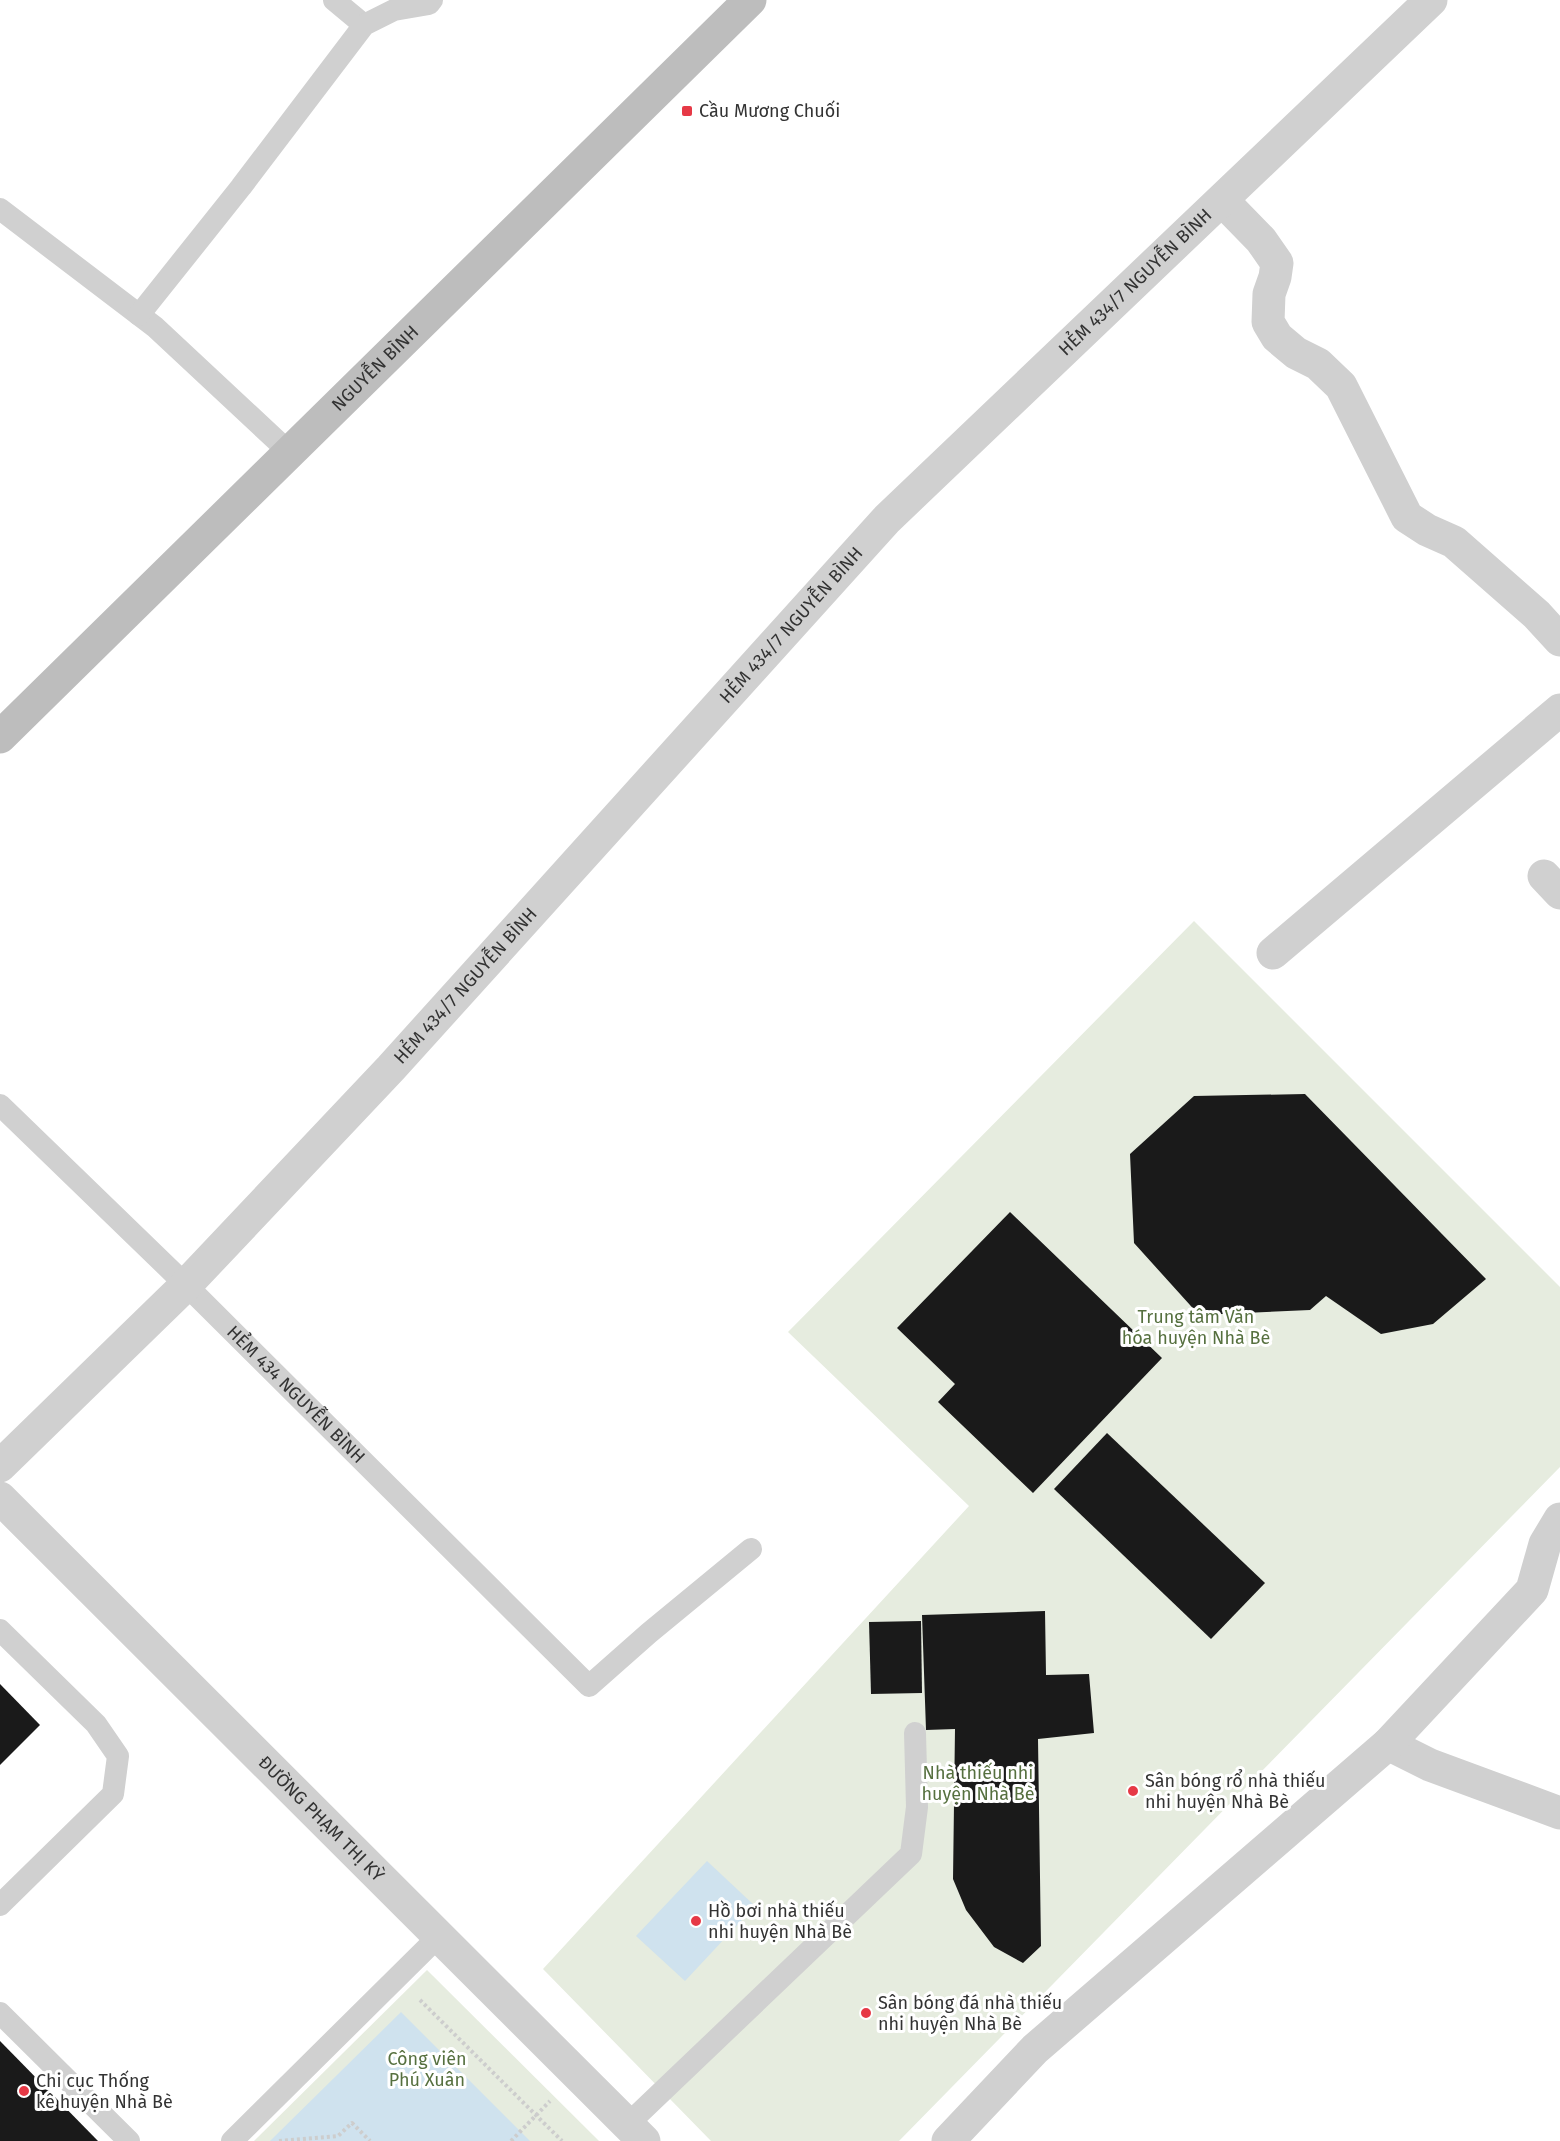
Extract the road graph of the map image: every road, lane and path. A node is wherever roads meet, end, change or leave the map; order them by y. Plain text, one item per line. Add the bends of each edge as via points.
1 (334, 0) edge
2 (432, 0) edge
3 (750, 0) edge
4 (1431, 0) edge
5 (364, 25) junction
6 (1222, 200) junction
7 (0, 209) edge
8 (140, 315) junction
9 (289, 452) junction
10 (1560, 640) edge
11 (1560, 710) edge
12 (0, 737) edge
13 (1273, 953) dead end
14 (0, 1105) edge
15 (186, 1285) junction
16 (0, 1466) edge
17 (0, 1498) edge
18 (1560, 1519) edge
19 (751, 1549) dead end
20 (1546, 1584) edge
21 (0, 1630) edge
22 (915, 1733) dead end
23 (1388, 1744) junction
24 (1560, 1813) edge
25 (0, 1905) edge
26 (439, 1936) junction
27 (398, 1977) junction
28 (0, 2013) edge
29 (536, 2115) junction
30 (255, 2118) junction
31 (636, 2133) edge
32 (129, 2141) edge
33 (232, 2141) edge
34 (370, 2141) edge
35 (511, 2141) edge
36 (562, 2141) edge
37 (948, 2141) edge

1 - 5 lane
2 - 5 lane via 429,4 394,10
3 - 9 main road, NGUYỄN BÌNH
4 - 6 street, HẺM 434/7 NGUYỄN BÌNH
5 - 8 lane
6 - 10 street via 1261,240 1277,263 1269,294 1268,322 1277,337 1318,364 1341,386 1407,517 1454,542
6 - 15 street, HẺM 434/7 NGUYỄN BÌNH via 887,519 391,1068
7 - 8 lane
8 - 9 lane
9 - 12 main road, NGUYỄN BÌNH
11 - 13 street
14 - 15 lane, HẺM 434 NGUYỄN BÌNH
15 - 16 street, HẺM 434/7 NGUYỄN BÌNH
15 - 19 lane, HẺM 434 NGUYỄN BÌNH via 589,1686
17 - 26 street, ĐƯỜNG PHẠM THỊ KỲ
18 - 20 street via 1545,1544
20 - 23 street
21 - 25 lane via 96,1724 118,1756 113,1794
22 - 31 lane via 917,1807 911,1854
23 - 24 street via 1430,1765
23 - 37 street via 1035,2049
26 - 27 lane
26 - 31 street, ĐƯỜNG PHẠM THỊ KỲ
27 - 29 path
27 - 30 lane
28 - 32 lane
29 - 35 path
29 - 36 path
30 - 33 lane
30 - 34 path via 279,2141 338,2136 352,2123

